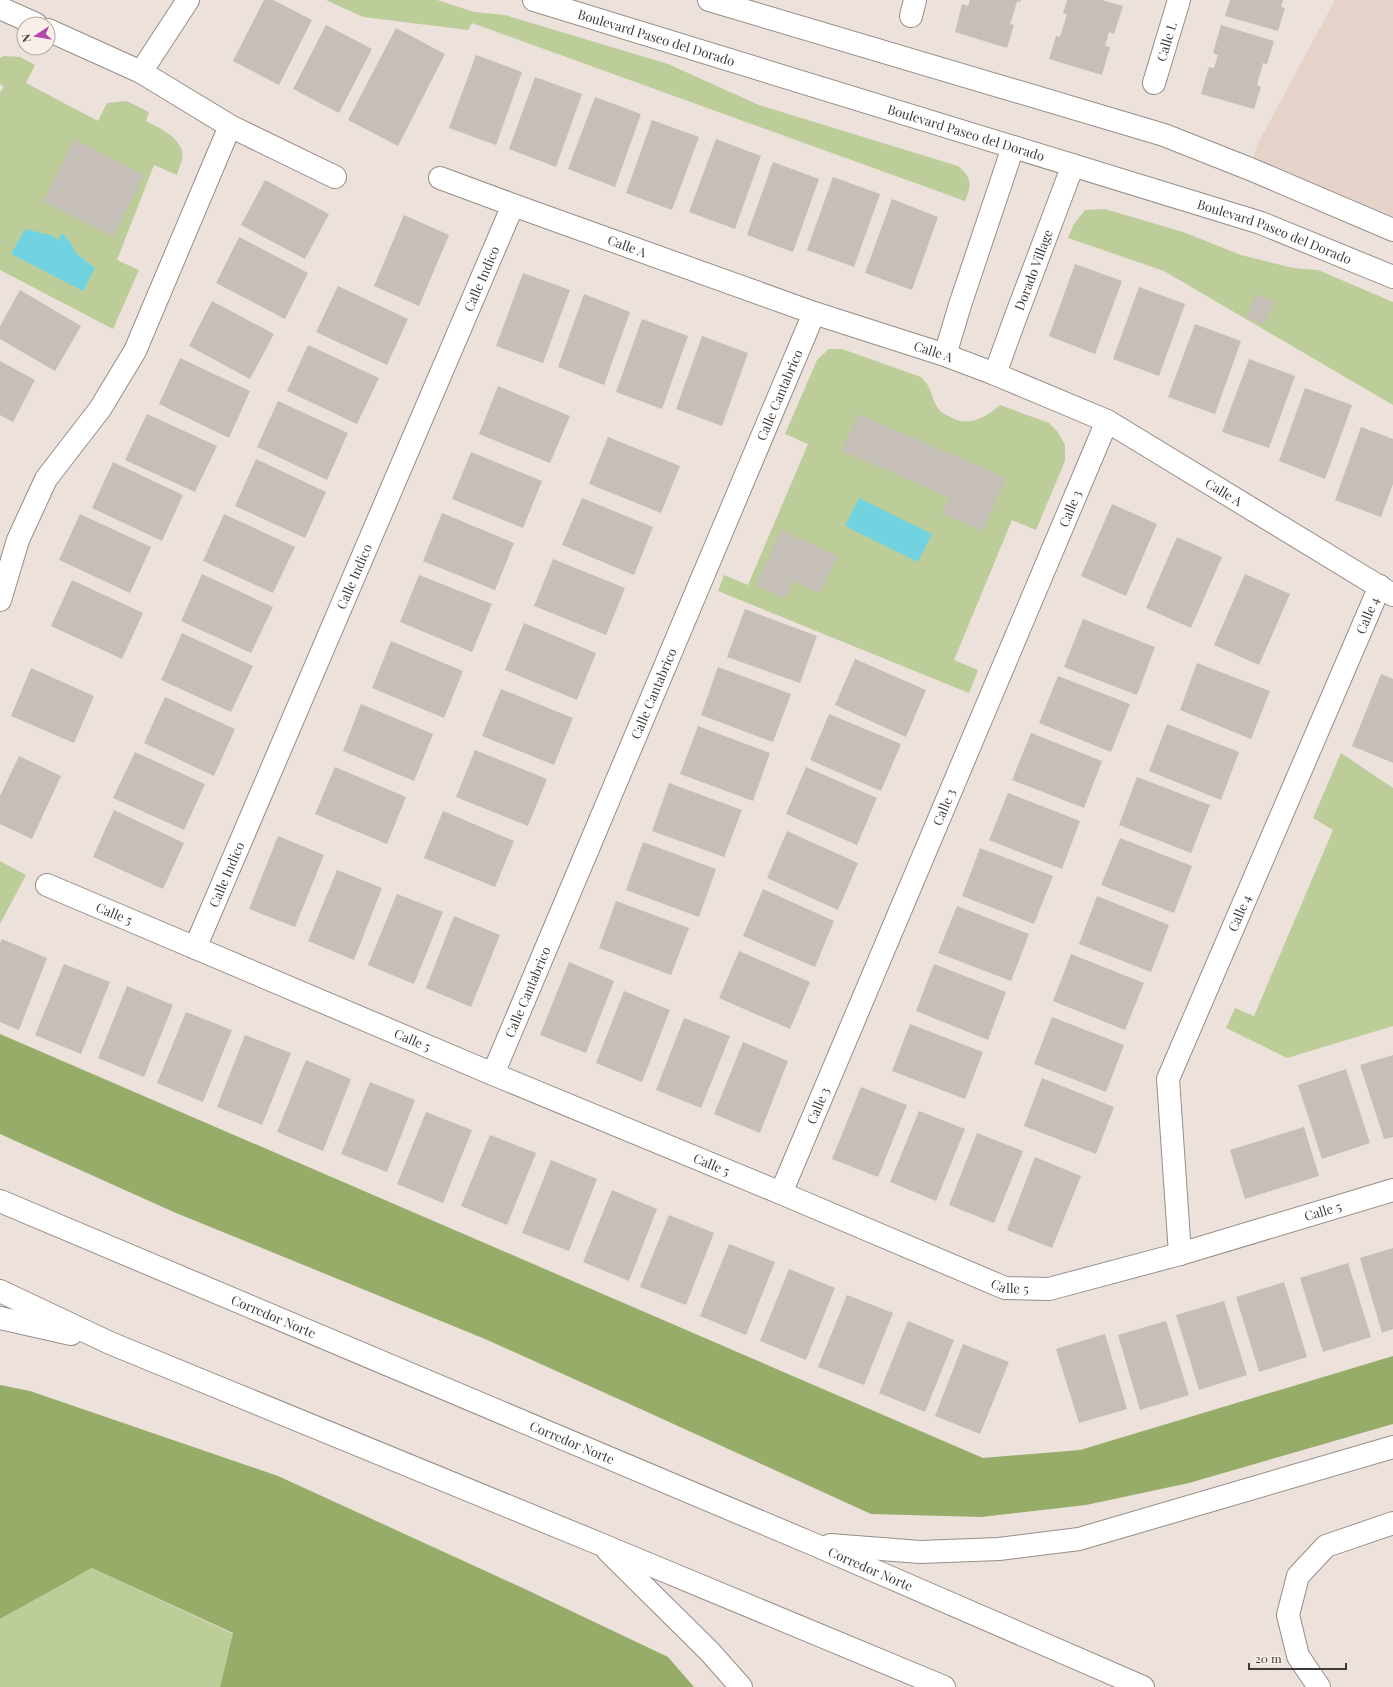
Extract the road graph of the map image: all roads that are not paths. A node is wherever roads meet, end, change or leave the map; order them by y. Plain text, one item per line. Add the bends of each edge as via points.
1 (188, 0) edge
2 (534, 0) edge
3 (709, 0) edge
4 (1179, 0) edge
5 (0, 8) edge
6 (18, 16) edge
7 (56, 34) edge
8 (141, 72) junction
9 (1154, 83) dead end
10 (230, 126) junction
11 (1013, 147) junction
12 (1073, 165) junction
13 (335, 177) dead end
14 (440, 178) dead end
15 (513, 205) junction
16 (1393, 230) edge
17 (1393, 277) edge
18 (814, 313) junction
19 (945, 355) junction
20 (996, 374) junction
21 (1107, 421) junction
22 (1386, 591) edge
23 (0, 600) edge
24 (47, 884) dead end
25 (195, 948) junction
26 (493, 1074) junction
27 (1393, 1190) edge
28 (781, 1193) junction
29 (0, 1200) edge
30 (1180, 1254) junction
31 (0, 1291) edge
32 (0, 1318) edge
33 (110, 1343) junction
34 (1393, 1447) edge
35 (1393, 1523) edge
36 (600, 1544) junction
37 (813, 1544) junction
38 (741, 1687) edge
39 (944, 1687) edge
40 (1143, 1687) edge
41 (1319, 1687) edge

1 - 8 main road
2 - 11 main road, Boulevard Paseo del Dorado
3 - 16 main road via 1164,134
4 - 9 main road, Calle L
5 - 6 main road
7 - 8 main road
8 - 10 main road
10 - 13 main road
10 - 23 main road via 135,351 100,409 46,479 18,540
11 - 12 main road, Boulevard Paseo del Dorado
11 - 19 main road
12 - 17 main road, Boulevard Paseo del Dorado via 1261,223
12 - 20 main road, Dorado Village
14 - 15 main road, Calle A
15 - 18 main road, Calle A
15 - 25 main road, Calle Indico
18 - 19 main road, Calle A
18 - 26 main road, Calle Cantabrico
19 - 20 main road, Calle A
20 - 21 main road, Calle A
21 - 22 main road, Calle A
21 - 28 main road, Calle 3
22 - 30 main road, Calle 4 via 1168,1079
24 - 25 main road, Calle 5
25 - 26 main road, Calle 5
26 - 28 main road, Calle 5
27 - 30 main road, Calle 5
28 - 30 main road, Calle 5 via 1005,1288 1049,1289
29 - 37 main road, Corredor Norte
31 - 33 main road
32 - 33 main road
33 - 36 main road
34 - 37 main road via 1079,1539 999,1549 920,1552
35 - 41 main road via 1326,1546 1298,1576 1288,1615 1298,1656
36 - 38 main road via 710,1652
36 - 39 main road
37 - 40 main road, Corredor Norte

